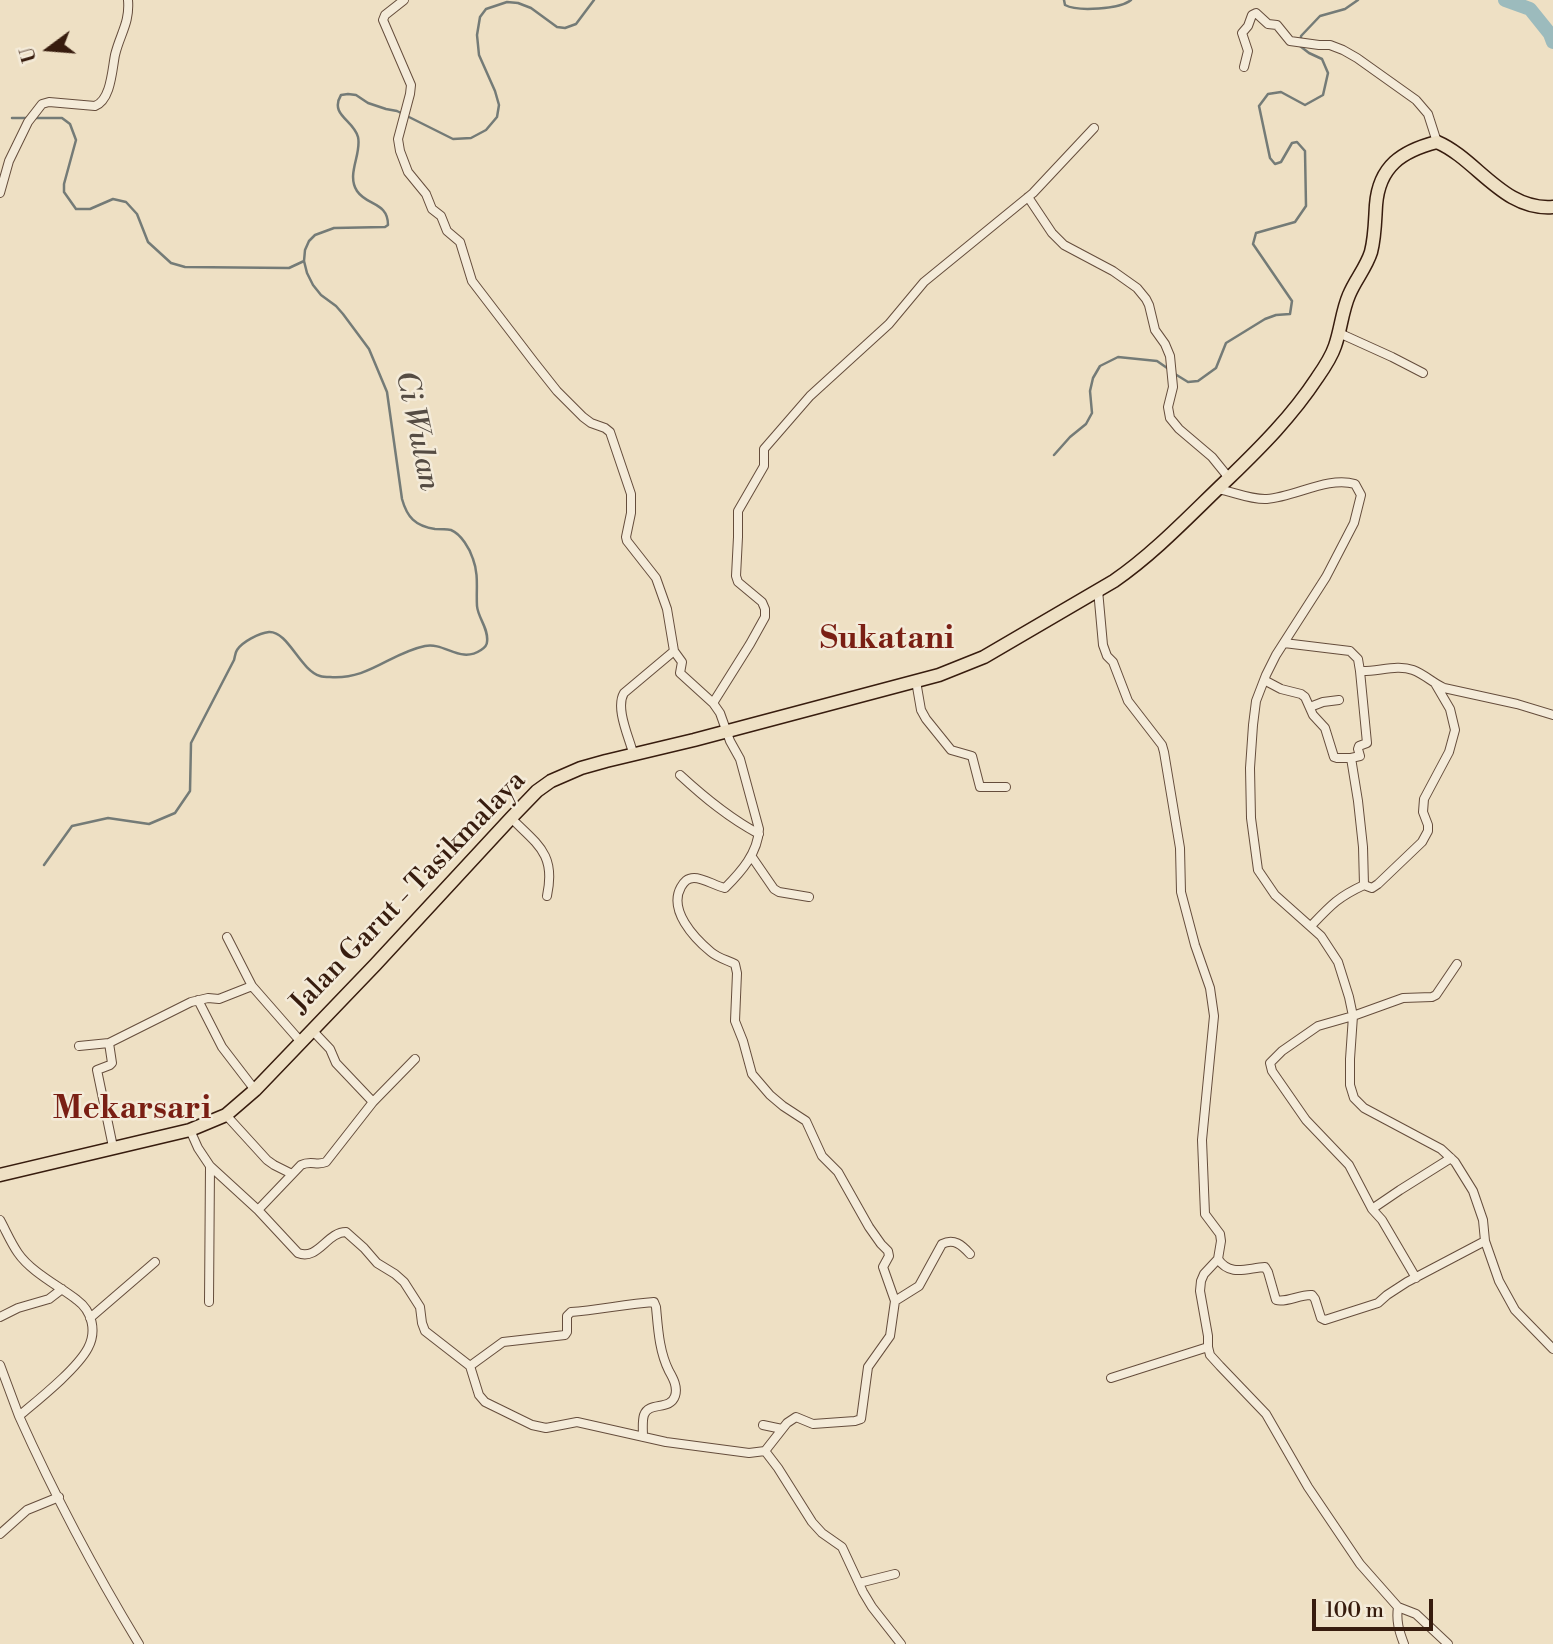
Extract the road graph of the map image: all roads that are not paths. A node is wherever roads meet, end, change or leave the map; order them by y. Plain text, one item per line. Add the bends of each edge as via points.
1 (128, 0) edge
2 (404, 0) edge
3 (1244, 67) dead end
4 (1094, 128) dead end
5 (1437, 142) junction
6 (0, 193) edge
7 (1028, 197) junction
8 (1553, 207) edge
9 (1339, 333) junction
10 (1423, 373) dead end
11 (1233, 474) junction
12 (1218, 489) junction
13 (1238, 493) junction
14 (1098, 590) junction
15 (1284, 643) junction
16 (674, 651) junction
17 (1360, 671) junction
18 (1264, 680) junction
19 (916, 681) junction
20 (1436, 685) junction
21 (1339, 700) dead end
22 (713, 702) junction
23 (1310, 707) junction
24 (1553, 715) edge
25 (727, 731) junction
26 (633, 753) junction
27 (1351, 758) junction
28 (680, 775) dead end
29 (1006, 787) dead end
30 (511, 818) junction
31 (759, 834) junction
32 (752, 857) junction
33 (1364, 885) junction
34 (547, 896) dead end
35 (809, 897) dead end
36 (1311, 926) junction
37 (227, 936) dead end
38 (1457, 964) dead end
39 (252, 986) junction
40 (198, 1000) junction
41 (1353, 1016) junction
42 (312, 1030) junction
43 (301, 1042) junction
44 (109, 1043) junction
45 (79, 1046) dead end
46 (415, 1059) dead end
47 (255, 1090) junction
48 (373, 1102) junction
49 (226, 1115) junction
50 (190, 1130) junction
51 (113, 1147) junction
52 (1451, 1158) junction
53 (210, 1166) junction
54 (292, 1174) junction
55 (0, 1175) edge
56 (1372, 1209) junction
57 (258, 1210) junction
58 (0, 1220) edge
59 (1485, 1241) junction
60 (970, 1254) dead end
61 (1218, 1259) junction
62 (155, 1262) dead end
63 (1416, 1278) junction
64 (62, 1289) junction
65 (209, 1301) dead end
66 (895, 1301) junction
67 (0, 1317) edge
68 (90, 1318) junction
69 (1208, 1347) junction
70 (1553, 1349) edge
71 (0, 1365) edge
72 (470, 1366) junction
73 (1111, 1378) dead end
74 (19, 1416) junction
75 (764, 1425) dead end
76 (782, 1429) junction
77 (643, 1437) junction
78 (765, 1451) junction
79 (59, 1497) junction
80 (0, 1534) edge
81 (895, 1574) dead end
82 (859, 1583) junction
83 (1398, 1607) junction
84 (139, 1644) edge
85 (901, 1644) edge
86 (1404, 1644) edge
87 (1448, 1644) edge

1 - 6 street via 129,16 101,103 42,104 9,161
2 - 16 street via 383,20 411,85 398,145 405,165 447,231 460,242 472,281 557,391 583,418 610,432 631,494 626,540 656,578
3 - 5 street via 1248,51 1242,33 1255,13 1277,25 1289,40 1343,50 1408,93 1428,114
4 - 7 street
5 - 8 main road via 1452,148 1514,198
5 - 9 main road, Jalan Garut - Tasikmalaya via 1408,151 1385,174 1377,196 1370,254 1348,296
7 - 11 street via 1064,245 1142,292 1155,330 1169,351 1173,377 1170,418
7 - 22 street via 924,282 889,324 810,396 764,449 764,466 738,511 736,576 762,603 765,617
9 - 10 street
9 - 11 main road, Jalan Garut - Tasikmalaya via 1328,363 1309,390
11 - 12 main road, Jalan Garut - Tasikmalaya
11 - 13 street
12 - 13 street
12 - 14 main road, Jalan Garut - Tasikmalaya via 1127,572
13 - 15 street via 1266,499 1339,482 1355,484 1361,495 1354,523 1326,578
14 - 19 main road, Jalan Garut - Tasikmalaya via 984,657
14 - 61 street via 1107,656 1128,701 1164,752 1180,848 1181,892 1210,988 1214,1016 1202,1140 1205,1214 1220,1234
15 - 17 street via 1350,651 1358,659
15 - 18 street
16 - 22 street via 682,662 682,676
16 - 26 street via 620,699
17 - 20 street via 1415,670
17 - 27 street via 1367,743 1359,746 1360,756
18 - 23 street via 1301,694
18 - 36 street via 1256,701 1250,768 1258,870 1275,895
19 - 25 main road, Jalan Garut - Tasikmalaya
19 - 29 street via 923,715 948,747 972,756 980,787
20 - 24 street
20 - 33 street via 1450,709 1455,730 1449,752 1424,799 1425,838 1378,884 1372,888
21 - 23 street
22 - 25 street
23 - 27 street via 1325,728 1334,757
25 - 26 main road, Jalan Garut - Tasikmalaya
25 - 31 street via 740,760
26 - 30 main road, Jalan Garut - Tasikmalaya via 551,780
27 - 33 street
28 - 31 street via 722,812
30 - 34 street via 547,856 551,876
30 - 42 main road, Jalan Garut - Tasikmalaya
31 - 32 street
32 - 35 street via 774,889
32 - 66 street via 725,888 693,878 684,882 679,892 680,914 709,950 735,964 734,1021 752,1074 770,1095 806,1121 822,1157 838,1172 888,1251 883,1267
33 - 36 street via 1344,894
36 - 41 street via 1338,962
37 - 39 street
38 - 41 street via 1432,997 1403,998
39 - 40 street via 219,999
39 - 43 street
40 - 44 street
40 - 47 street via 222,1047
41 - 52 street via 1350,1086 1354,1098
41 - 56 street via 1318,1026 1270,1063 1300,1113 1349,1165
42 - 43 main road, Jalan Garut - Tasikmalaya
42 - 48 street
43 - 47 main road, Jalan Garut - Tasikmalaya
44 - 45 street
44 - 51 street via 111,1064 97,1070
46 - 48 street
47 - 49 main road, Jalan Garut - Tasikmalaya
48 - 54 street via 326,1162 306,1162
49 - 50 main road, Jalan Garut - Tasikmalaya
49 - 54 street via 267,1160
50 - 51 main road, Jalan Garut - Tasikmalaya
50 - 53 street
51 - 55 main road, Jalan Garut - Tasikmalaya
52 - 56 street
52 - 59 street via 1473,1191 1486,1229
53 - 57 street
53 - 65 street
54 - 57 street
56 - 63 street
57 - 72 street via 302,1255 312,1254 346,1232 377,1263 399,1277 420,1307 425,1331
58 - 64 street via 26,1262
59 - 63 street
59 - 70 street via 1494,1271 1515,1310
60 - 66 street via 954,1242 942,1244 919,1286
61 - 63 street via 1228,1269 1265,1267 1276,1300 1312,1295 1322,1320 1378,1303
61 - 69 street via 1201,1281
62 - 68 street
64 - 67 street via 49,1299
64 - 68 street via 80,1302
66 - 76 street via 890,1336 869,1367 861,1419 813,1424 796,1417
68 - 74 street via 93,1335 89,1347
69 - 73 street
69 - 83 street via 1210,1355 1266,1414 1360,1564
71 - 74 street
72 - 77 street via 482,1399 533,1425 546,1428 577,1422
72 - 77 street via 503,1342 565,1335 570,1312 654,1302 661,1347 676,1392 668,1405 654,1407 644,1415
74 - 79 street
75 - 76 street
76 - 78 street
77 - 78 street via 749,1453
78 - 82 street via 812,1522 842,1547
79 - 80 street via 27,1510
79 - 84 street
81 - 82 street
82 - 85 street
83 - 86 street via 1398,1629
83 - 87 street via 1416,1614

